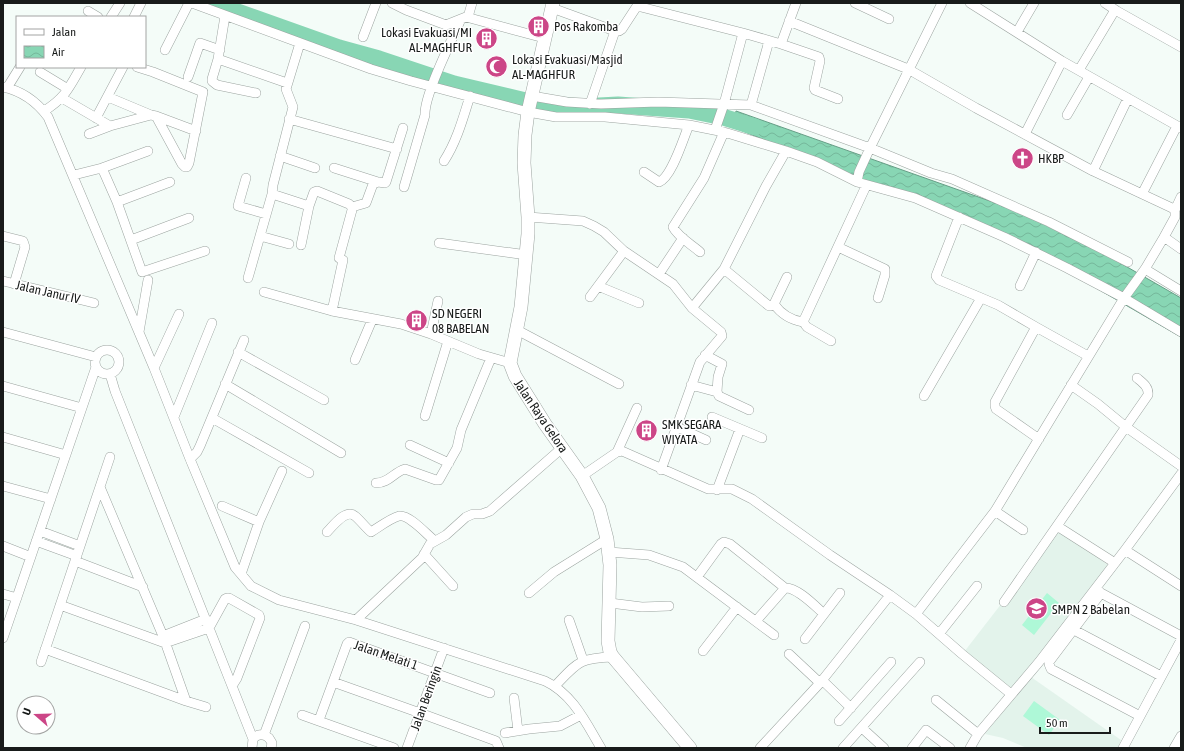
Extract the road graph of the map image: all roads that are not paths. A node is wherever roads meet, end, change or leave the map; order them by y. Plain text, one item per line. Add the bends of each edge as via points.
1 (120, 3) edge
2 (141, 3) edge
3 (189, 3) edge
4 (192, 3) edge
5 (376, 3) edge
6 (392, 3) edge
7 (472, 3) edge
8 (796, 3) edge
9 (855, 3) edge
10 (942, 3) edge
11 (970, 3) edge
12 (1034, 3) edge
13 (1106, 3) edge
14 (1122, 3) edge
15 (638, 4) edge
16 (553, 6) edge
17 (88, 11) dead end
18 (1116, 11) junction
19 (96, 16) edge
20 (112, 16) edge
21 (134, 16) edge
22 (225, 16) junction
23 (464, 18) junction
24 (889, 19) dead end
25 (789, 21) junction
26 (615, 31) junction
27 (1017, 32) junction
28 (743, 33) junction
29 (363, 38) dead end
30 (544, 38) junction
31 (769, 40) junction
32 (300, 43) junction
33 (781, 44) junction
34 (1181, 47) edge
35 (165, 50) dead end
36 (220, 50) junction
37 (218, 59) junction
38 (1062, 61) junction
39 (19, 68) edge
40 (80, 68) edge
41 (122, 68) edge
42 (140, 68) edge
43 (908, 69) junction
44 (1079, 70) junction
45 (40, 72) dead end
46 (188, 77) dead end
47 (1089, 77) junction
48 (287, 83) junction
49 (433, 84) junction
50 (5, 87) edge
51 (68, 88) junction
52 (256, 93) dead end
53 (470, 96) junction
54 (108, 97) junction
55 (62, 98) junction
56 (1128, 98) junction
57 (838, 99) dead end
58 (530, 103) junction
59 (590, 104) junction
60 (751, 105) junction
61 (723, 106) junction
62 (44, 111) junction
63 (153, 115) junction
64 (1068, 115) dead end
65 (96, 118) junction
66 (290, 119) junction
67 (689, 125) junction
68 (110, 126) junction
69 (1179, 127) edge
70 (403, 128) dead end
71 (718, 129) junction
72 (196, 131) junction
73 (89, 134) dead end
74 (1025, 134) junction
75 (870, 148) junction
76 (397, 149) junction
77 (148, 151) dead end
78 (786, 151) junction
79 (280, 156) junction
80 (444, 160) dead end
81 (102, 168) junction
82 (315, 168) dead end
83 (334, 168) dead end
84 (1093, 171) junction
85 (644, 172) dead end
86 (74, 175) junction
87 (246, 178) dead end
88 (170, 182) dead end
89 (378, 182) junction
90 (857, 182) junction
91 (866, 186) junction
92 (404, 187) dead end
93 (272, 194) junction
94 (1142, 194) junction
95 (1181, 197) edge
96 (116, 202) junction
97 (309, 206) junction
98 (352, 207) junction
99 (1177, 208) edge
100 (266, 214) junction
101 (528, 217) junction
102 (959, 217) junction
103 (189, 218) dead end
104 (3, 236) edge
105 (260, 236) junction
106 (1164, 237) junction
107 (683, 238) junction
108 (131, 240) junction
109 (439, 243) dead end
110 (289, 244) dead end
111 (301, 245) dead end
112 (838, 247) junction
113 (1181, 249) edge
114 (205, 251) dead end
115 (624, 251) junction
116 (700, 252) dead end
117 (1036, 252) junction
118 (527, 255) junction
119 (1128, 262) dead end
120 (724, 269) junction
121 (1144, 269) junction
122 (659, 274) junction
123 (786, 277) dead end
124 (248, 278) dead end
125 (148, 280) dead end
126 (3, 281) edge
127 (14, 284) junction
128 (598, 286) junction
129 (1020, 286) dead end
130 (264, 292) dead end
131 (1181, 292) edge
132 (590, 296) dead end
133 (1125, 296) junction
134 (878, 298) dead end
135 (981, 298) junction
136 (438, 301) dead end
137 (94, 303) dead end
138 (639, 303) dead end
139 (774, 304) junction
140 (692, 308) junction
141 (332, 311) junction
142 (178, 314) dead end
143 (372, 320) junction
144 (212, 322) dead end
145 (804, 322) junction
146 (1036, 327) junction
147 (517, 330) junction
148 (3, 332) edge
149 (139, 332) junction
150 (1181, 332) edge
151 (431, 334) junction
152 (244, 340) dead end
153 (448, 341) junction
154 (831, 341) dead end
155 (238, 352) junction
156 (705, 355) junction
157 (1088, 356) junction
158 (96, 357) junction
159 (491, 358) junction
160 (355, 360) dead end
161 (510, 363) junction
162 (96, 367) junction
163 (154, 368) junction
164 (110, 374) junction
165 (1137, 378) dead end
166 (225, 384) junction
167 (619, 384) dead end
168 (691, 385) junction
169 (1071, 385) junction
170 (3, 386) edge
171 (717, 392) junction
172 (924, 396) dead end
173 (324, 400) dead end
174 (82, 408) junction
175 (637, 408) dead end
176 (749, 410) dead end
177 (425, 416) dead end
178 (174, 417) junction
179 (712, 417) dead end
180 (212, 418) junction
181 (677, 427) junction
182 (1126, 427) junction
183 (740, 429) junction
184 (3, 437) edge
185 (762, 438) dead end
186 (1039, 439) junction
187 (706, 440) dead end
188 (410, 445) dead end
189 (562, 448) junction
190 (617, 452) junction
191 (341, 453) dead end
192 (66, 455) junction
193 (110, 457) dead end
194 (190, 459) junction
195 (449, 463) junction
196 (1181, 466) edge
197 (661, 470) junction
198 (282, 471) dead end
199 (309, 473) dead end
200 (1181, 474) edge
201 (582, 476) junction
202 (376, 483) dead end
203 (3, 486) edge
204 (100, 487) junction
205 (717, 490) junction
206 (51, 499) junction
207 (222, 506) dead end
208 (995, 511) junction
209 (259, 522) junction
210 (1057, 526) junction
211 (1023, 530) dead end
212 (40, 531) junction
213 (326, 532) dead end
214 (36, 541) junction
215 (434, 541) junction
216 (3, 546) edge
217 (80, 546) junction
218 (608, 546) junction
219 (1125, 550) junction
220 (424, 554) junction
221 (31, 557) junction
222 (76, 559) junction
223 (1115, 563) junction
224 (241, 574) junction
225 (697, 576) junction
226 (453, 586) dead end
227 (977, 586) dead end
228 (1181, 586) edge
229 (143, 587) junction
230 (785, 588) junction
231 (1099, 590) junction
232 (529, 593) dead end
233 (840, 593) dead end
234 (3, 594) edge
235 (890, 595) junction
236 (17, 598) junction
237 (1004, 602) dead end
238 (610, 603) junction
239 (60, 605) junction
240 (669, 606) dead end
241 (737, 606) junction
242 (824, 614) junction
243 (916, 614) junction
244 (206, 619) junction
245 (356, 620) junction
246 (569, 620) dead end
247 (756, 621) junction
248 (305, 626) dead end
249 (209, 628) junction
250 (1074, 630) junction
251 (939, 634) junction
252 (774, 635) dead end
253 (1181, 636) edge
254 (3, 638) edge
255 (164, 639) junction
256 (805, 639) dead end
257 (1181, 640) edge
258 (444, 648) junction
259 (45, 649) junction
260 (703, 651) dead end
261 (789, 654) dead end
262 (613, 656) junction
263 (583, 660) junction
264 (41, 662) dead end
265 (891, 662) dead end
266 (920, 662) dead end
267 (435, 672) junction
268 (1161, 676) junction
269 (821, 681) junction
270 (333, 682) junction
271 (232, 686) junction
272 (555, 686) junction
273 (490, 693) dead end
274 (1012, 694) junction
275 (514, 698) dead end
276 (936, 700) dead end
277 (186, 701) junction
278 (206, 707) dead end
279 (850, 708) junction
280 (420, 713) junction
281 (302, 715) dead end
282 (581, 715) junction
283 (1140, 716) junction
284 (319, 720) junction
285 (839, 721) dead end
286 (862, 728) junction
287 (518, 731) junction
288 (506, 733) dead end
289 (978, 734) junction
290 (264, 735) junction
291 (1181, 736) edge
292 (252, 744) edge
293 (271, 748) edge
294 (394, 748) edge
295 (408, 748) edge
296 (499, 748) edge
297 (602, 748) edge
298 (690, 748) edge
299 (760, 748) edge
300 (843, 748) edge
301 (884, 748) edge
302 (912, 748) edge
303 (950, 748) edge
304 (970, 748) edge
305 (1123, 748) edge
306 (1174, 748) edge

1 - 20 street
2 - 21 street
3 - 35 street
4 - 22 street
5 - 29 street
6 - 23 street via 446,25
7 - 23 street
8 - 25 street
9 - 24 street
10 - 43 street
11 - 27 street
12 - 27 street
13 - 18 street
14 - 18 street
15 - 26 street via 622,29
15 - 28 street
16 - 26 street
16 - 30 street, Jalan Raya Gelora
17 - 19 street
18 - 34 street
18 - 44 street
22 - 32 street
22 - 36 street
23 - 30 street
23 - 49 street
25 - 33 street
25 - 43 street
26 - 59 street
27 - 38 street
28 - 31 street
28 - 61 street
30 - 58 street, Jalan Raya Gelora
31 - 33 street
31 - 60 street
32 - 48 street
32 - 49 street via 371,69
33 - 57 street via 820,58 814,90
36 - 37 street
36 - 46 street via 200,43
37 - 48 street
37 - 52 street via 213,83
38 - 44 street
38 - 74 street
39 - 50 street
40 - 51 street
41 - 54 street
42 - 72 street via 203,92
43 - 74 street
43 - 75 street
44 - 47 street
45 - 51 street
47 - 56 street
47 - 64 street
48 - 66 street via 286,91 292,107
49 - 53 street
49 - 92 street
50 - 62 street via 32,99
51 - 55 street
53 - 58 street
53 - 80 street via 460,127
54 - 63 street
54 - 65 street
55 - 62 street
55 - 65 street
56 - 69 street
56 - 84 street
58 - 59 street
58 - 67 street via 556,117 605,117
58 - 101 street, Jalan Raya Gelora via 524,163
59 - 61 street via 658,102
60 - 61 street
60 - 75 street
61 - 71 street
62 - 86 street
63 - 68 street
63 - 72 street
63 - 72 street via 185,167 189,163
65 - 68 street
66 - 76 street
66 - 79 street
67 - 71 street
67 - 85 street via 671,169 662,181 657,182
68 - 73 street
69 - 94 street
70 - 76 street
71 - 78 street
71 - 107 street via 704,178 675,222 674,228
74 - 84 street
75 - 90 street
75 - 119 street via 1031,213
76 - 89 street via 386,182
77 - 81 street
78 - 90 street via 817,162
78 - 120 street
79 - 82 street
79 - 93 street
81 - 86 street
81 - 96 street
83 - 89 street
84 - 94 street
86 - 149 street
87 - 100 street via 238,206
88 - 96 street
89 - 98 street via 373,184 366,202
90 - 91 street
91 - 102 street via 915,198
91 - 112 street
93 - 97 street
93 - 100 street
94 - 99 street
95 - 99 street
96 - 108 street
97 - 98 street via 314,192 317,191
97 - 111 street
98 - 141 street via 339,258 343,260
99 - 106 street
100 - 105 street
101 - 115 street via 583,221 604,232
101 - 118 street, Jalan Raya Gelora
102 - 117 street
102 - 135 street via 936,276 939,280
103 - 108 street
104 - 127 street via 23,241 25,247
105 - 110 street
105 - 124 street
106 - 113 street
106 - 121 street
107 - 116 street
107 - 122 street
108 - 114 street via 142,272
109 - 118 street
112 - 134 street via 885,269
112 - 145 street
115 - 122 street
115 - 128 street
117 - 129 street
117 - 133 street
118 - 147 street, Jalan Raya Gelora
120 - 139 street via 764,303 769,306
120 - 140 street
121 - 131 street
121 - 133 street
122 - 140 street via 673,284
123 - 139 street
125 - 149 street
126 - 127 street, Jalan Janur IV
127 - 137 street, Jalan Janur IV
128 - 132 street
128 - 138 street
130 - 141 street
133 - 150 street
133 - 157 street
135 - 146 street
135 - 172 street
136 - 151 street
139 - 145 street via 783,314
140 - 156 street via 722,334
141 - 143 street
142 - 163 street
143 - 151 street via 401,324
143 - 160 street
144 - 178 street
145 - 154 street via 807,327
146 - 157 street
146 - 186 street via 994,406
147 - 161 street, Jalan Raya Gelora
147 - 167 street
148 - 158 street
149 - 163 street
151 - 153 street
152 - 155 street
153 - 159 street
153 - 177 street
155 - 166 street
155 - 173 street
156 - 168 street
156 - 171 street via 722,364
157 - 169 street
158 - 162 street
158 - 164 street via 103,350 117,354 119,364
159 - 161 street
159 - 195 street
161 - 189 street, Jalan Raya Gelora via 515,376
162 - 164 street via 104,374
162 - 174 street
163 - 178 street
164 - 244 street
165 - 182 street via 1146,386 1148,395
166 - 180 street
166 - 191 street
168 - 171 street
168 - 181 street
169 - 182 street
169 - 186 street
170 - 174 street
171 - 176 street via 719,396
174 - 192 street
175 - 190 street
178 - 194 street
179 - 183 street
180 - 194 street via 197,452
180 - 199 street
181 - 187 street
181 - 197 street
182 - 196 street
182 - 210 street
183 - 185 street
183 - 205 street
184 - 192 street
186 - 208 street
188 - 195 street
189 - 201 street, Jalan Raya Gelora
189 - 215 street via 490,511 469,515 446,535
190 - 197 street via 626,452
190 - 201 street
192 - 206 street
193 - 204 street
194 - 224 street via 235,567
195 - 202 street via 438,481 405,469 382,483
197 - 205 street via 708,489
198 - 209 street
200 - 219 street
201 - 218 street, Jalan Raya Gelora via 599,508
203 - 206 street
204 - 217 street
204 - 229 street
205 - 235 street via 732,489 752,499
206 - 212 street
207 - 209 street
208 - 211 street
208 - 243 street
209 - 224 street
210 - 223 street
210 - 237 street
212 - 214 street
212 - 217 street
213 - 215 street via 348,513 353,514 371,532 399,516 404,516
214 - 221 street
214 - 222 street
215 - 220 street
216 - 221 street
217 - 222 street
218 - 225 street via 649,555 683,567
218 - 232 street via 554,572
218 - 238 street, Jalan Raya Gelora
219 - 223 street
219 - 228 street
220 - 226 street
220 - 245 street
221 - 236 street
222 - 229 street
222 - 239 street
223 - 231 street
224 - 245 street via 252,586 279,600
225 - 230 street via 725,542
225 - 241 street
227 - 251 street
229 - 255 street
230 - 242 street via 792,588
230 - 247 street
231 - 250 street
231 - 253 street
231 - 274 street
233 - 242 street
234 - 236 street
235 - 243 street
235 - 269 street
236 - 254 street
238 - 240 street
238 - 262 street, Jalan Raya Gelora via 608,641
239 - 255 street
239 - 259 street
241 - 247 street
241 - 260 street
242 - 256 street
243 - 251 street
244 - 249 street
244 - 255 street
245 - 258 street
246 - 263 street
247 - 252 street
248 - 290 street
249 - 255 street
249 - 271 street
249 - 271 street via 227,598 259,615 260,618
250 - 268 street
250 - 283 street via 1049,662 1050,667
251 - 274 street
255 - 277 street
257 - 268 street
258 - 267 street, Jalan Beringin
258 - 272 street
259 - 264 street
259 - 277 street
261 - 269 street
262 - 263 street
262 - 298 street, Jalan Raya Gelora
263 - 272 street
265 - 279 street
266 - 286 street
267 - 270 street, Jalan Melati 1 via 349,642
267 - 273 street
267 - 280 street, Jalan Beringin
268 - 283 street
269 - 279 street
269 - 299 street
270 - 280 street
270 - 284 street, Jalan Melati 1
271 - 292 street
272 - 282 street
274 - 289 street
275 - 287 street
276 - 289 street
277 - 278 street
279 - 285 street
280 - 295 street, Jalan Beringin
280 - 296 street via 496,741
281 - 284 street
282 - 287 street via 560,726
282 - 297 street
283 - 305 street
284 - 294 street
286 - 300 street
286 - 301 street
287 - 288 street
289 - 304 street
290 - 292 street via 257,735
290 - 293 street via 271,740
291 - 306 street
302 - 303 street via 926,730

